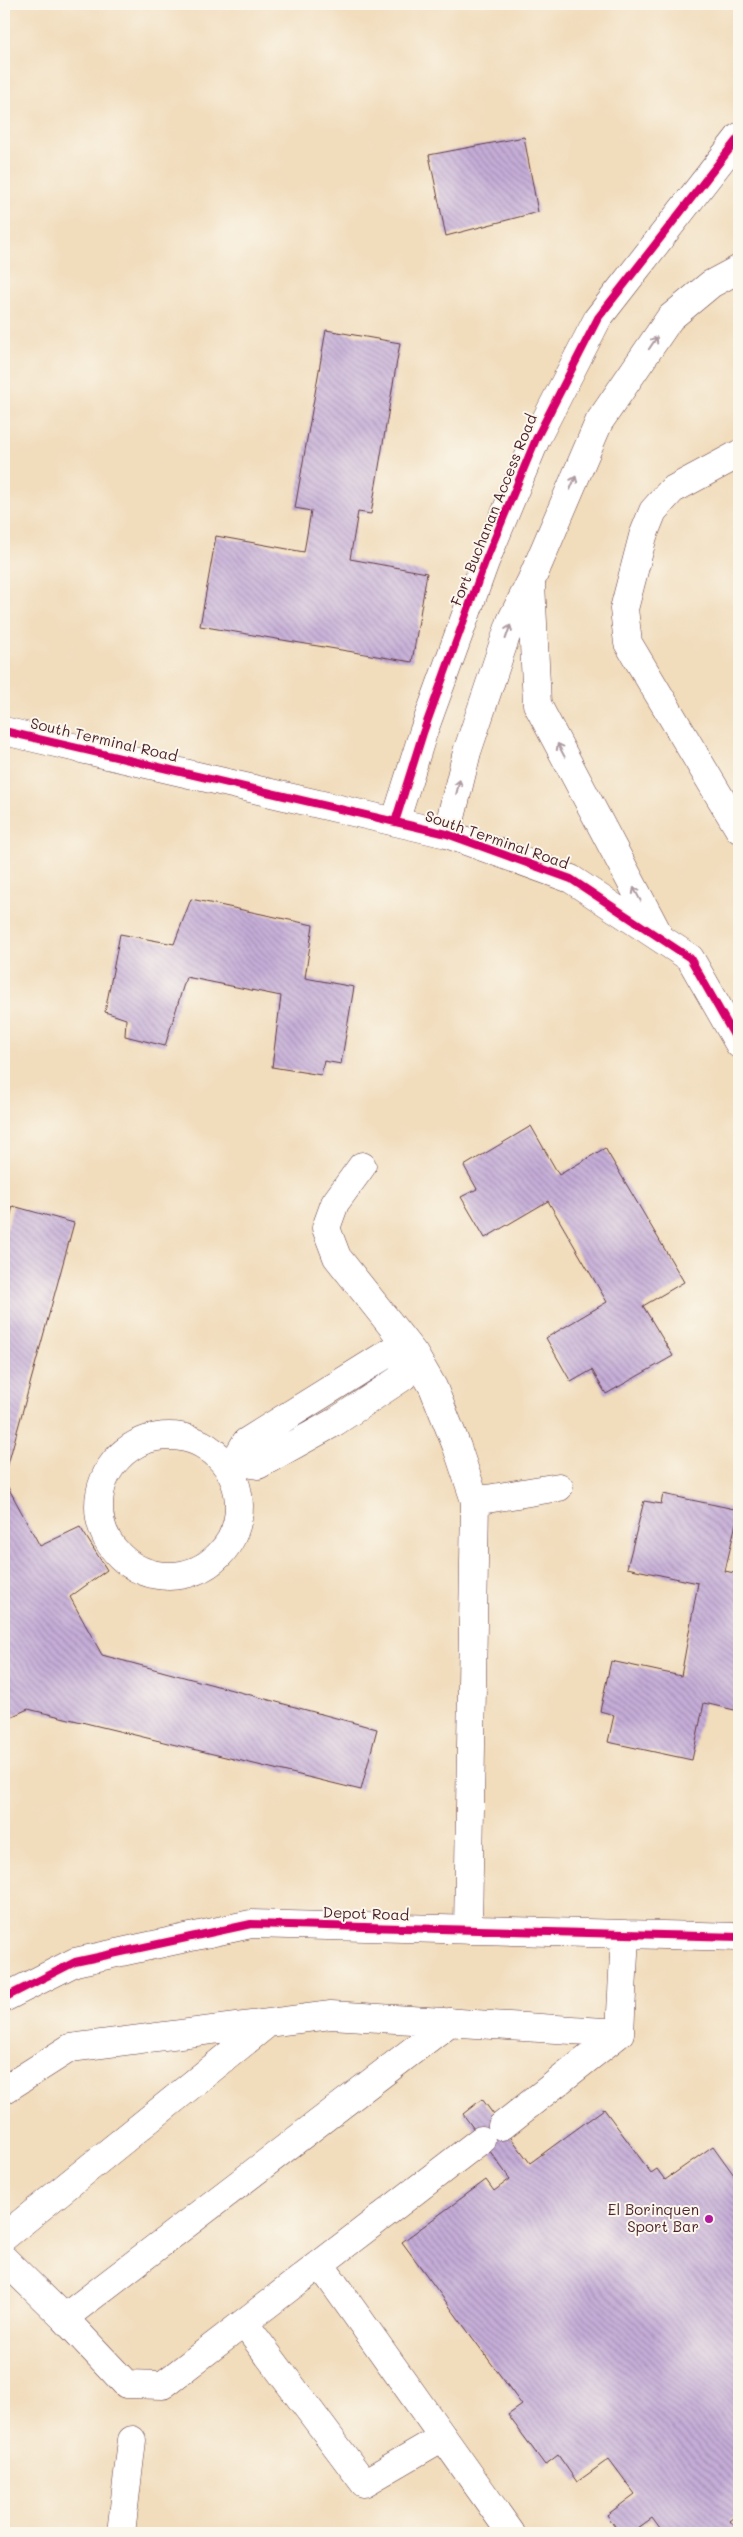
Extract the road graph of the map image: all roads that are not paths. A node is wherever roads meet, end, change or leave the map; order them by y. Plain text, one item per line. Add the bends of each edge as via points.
1 (734, 155) edge
2 (738, 263) edge
3 (739, 454) edge
4 (531, 581) junction
5 (4, 731) edge
6 (395, 822) junction
7 (739, 829) edge
8 (447, 834) junction
9 (659, 937) junction
10 (739, 1044) edge
11 (362, 1166) dead end
12 (410, 1356) junction
13 (232, 1464) junction
14 (559, 1487) dead end
15 (475, 1501) junction
16 (468, 1930) junction
17 (625, 1934) junction
18 (739, 1937) edge
19 (4, 1998) edge
20 (450, 2022) junction
21 (268, 2023) junction
22 (620, 2033) junction
23 (4, 2090) edge
24 (4, 2237) edge
25 (4, 2259) edge
26 (320, 2264) junction
27 (64, 2318) junction
28 (244, 2323) junction
29 (443, 2437) junction
30 (132, 2440) dead end
31 (121, 2533) edge
32 (511, 2533) edge

1 - 6 street, Fort Buchanan Access Road via 598,318 536,438 482,571 423,733
4 -> 2 street via 599,422 670,318
3 - 7 street via 672,490 653,512 643,536 624,609 628,643
8 -> 4 street via 470,742 512,621
9 -> 4 street via 538,704
5 - 6 street, South Terminal Road
6 - 8 street, South Terminal Road
8 - 9 street, South Terminal Road via 571,879
9 - 10 street, South Terminal Road via 690,958
11 - 12 street via 335,1203 326,1228 337,1257
12 - 13 street via 390,1352 246,1442
12 - 15 street via 433,1387
13 - 13 street via 190,1438 167,1435 145,1440 126,1451 111,1467 101,1487 104,1532 115,1551 133,1567 156,1575 180,1576 202,1568 221,1553 234,1532 239,1509
14 - 15 street
15 - 16 street
16 - 17 street, Depot Road
16 - 19 street, Depot Road via 252,1924 75,1962
17 - 18 street, Depot Road
17 - 22 street
20 - 21 street via 331,2015
20 - 22 street
20 - 27 street
21 - 23 street via 70,2048
21 - 24 street
22 - 26 street
25 - 27 street
26 - 28 street
26 - 29 street
27 - 28 street via 126,2384 163,2385
28 - 29 street via 364,2483
29 - 32 street
30 - 31 street

